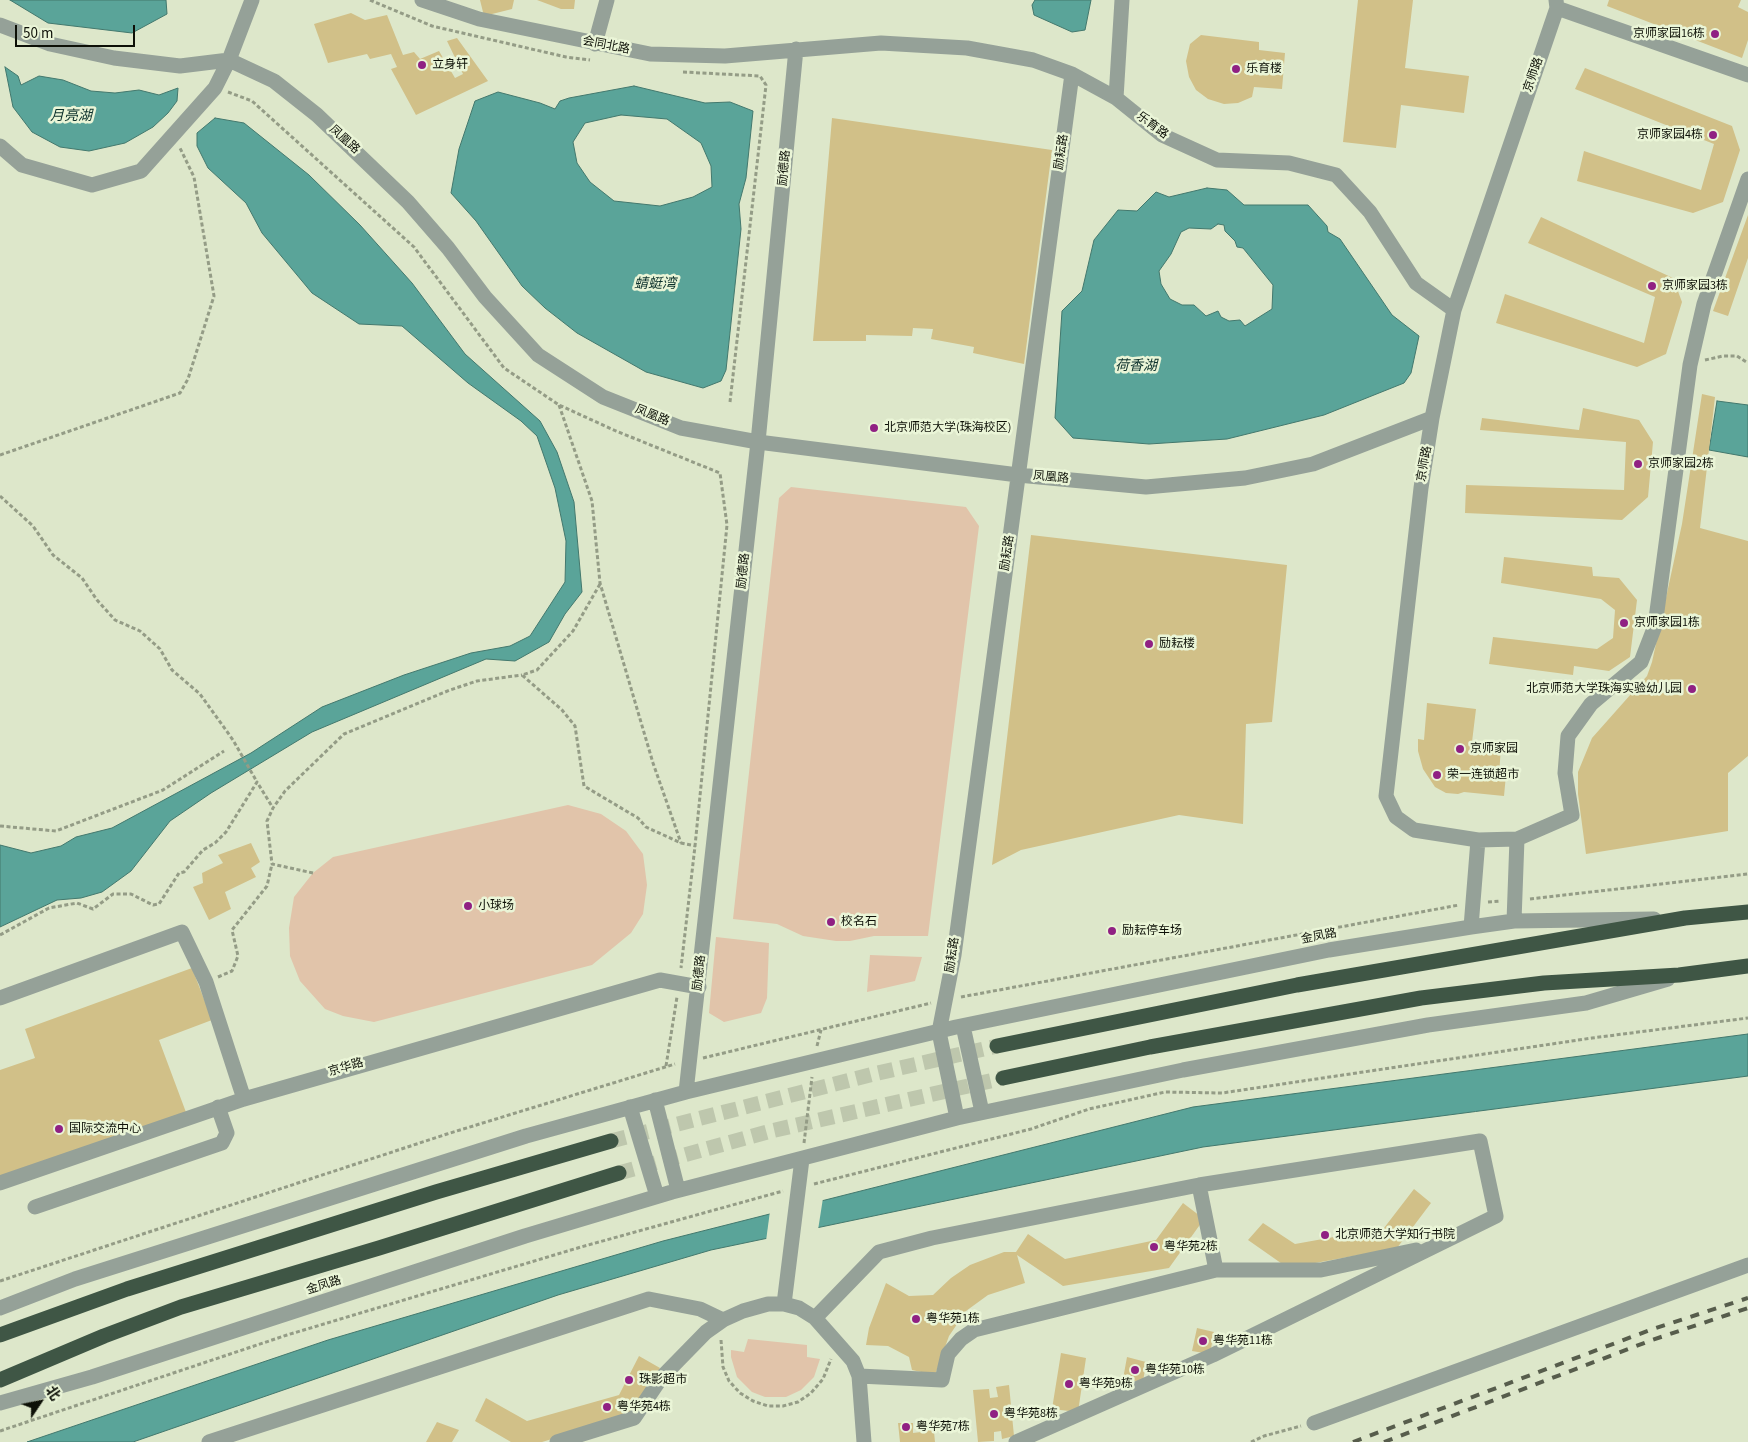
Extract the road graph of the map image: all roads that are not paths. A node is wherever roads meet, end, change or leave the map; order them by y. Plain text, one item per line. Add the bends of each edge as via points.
1 (252, 0) edge
2 (422, 0) edge
3 (607, 0) edge
4 (1122, 0) edge
5 (1556, 4) edge
6 (0, 25) edge
7 (595, 44) junction
8 (796, 49) junction
9 (229, 60) junction
10 (1072, 74) junction
11 (1748, 75) edge
12 (1116, 98) junction
13 (0, 146) edge
14 (1748, 179) edge
15 (1454, 310) junction
16 (1432, 418) junction
17 (758, 442) junction
18 (1018, 475) junction
19 (1517, 839) junction
20 (1478, 840) junction
21 (1748, 912) edge
22 (1685, 918) junction
23 (1514, 920) junction
24 (1471, 927) junction
25 (1748, 966) edge
26 (1679, 975) junction
27 (698, 987) junction
28 (0, 998) edge
29 (963, 1026) junction
30 (939, 1032) junction
31 (997, 1046) tunnel mouth
32 (1003, 1078) tunnel mouth
33 (686, 1092) junction
34 (244, 1099) junction
35 (655, 1100) junction
36 (218, 1107) junction
37 (630, 1107) junction
38 (982, 1112) junction
39 (957, 1118) junction
40 (611, 1141) tunnel mouth
41 (802, 1159) junction
42 (619, 1173) tunnel mouth
43 (0, 1183) edge
44 (1199, 1185) junction
45 (678, 1190) junction
46 (657, 1196) junction
47 (35, 1207) dead end
48 (1440, 1245) junction
49 (1748, 1266) edge
50 (1216, 1270) junction
51 (784, 1304) junction
52 (0, 1308) edge
53 (815, 1318) junction
54 (723, 1320) junction
55 (0, 1335) edge
56 (859, 1376) junction
57 (0, 1380) edge
58 (0, 1403) edge
59 (1314, 1423) road end
60 (241, 1437) edge
61 (210, 1442) edge
62 (557, 1442) edge
63 (864, 1442) edge
64 (1016, 1442) edge

1 - 9 street
2 - 7 street, 会同北路 via 479,20
3 - 7 street
4 - 12 street
5 - 11 street
5 - 15 street, 京师路
6 - 9 street via 50,44 114,58 180,66
7 - 8 street, 会同北路 via 650,54 725,56
8 - 10 street, 乐育路 via 882,43 967,48 1033,60
8 - 17 street, 励德路
9 - 13 street via 215,88 141,171 92,185 22,165
9 - 17 street, 凤凰路 via 274,81 361,155 408,202 538,355 604,397 681,428
10 - 12 street, 乐育路
10 - 18 street, 励耘路
12 - 15 street, 乐育路 via 1162,135 1217,160 1289,164 1336,176 1370,212 1416,283
14 - 19 street via 1704,304 1690,365 1655,626 1641,662 1591,704 1568,736 1565,773 1572,815
15 - 16 street, 京师路
16 - 18 street, 凤凰路 via 1313,464 1245,478 1146,487
16 - 20 street, 京师路 via 1420,488 1386,796 1396,817 1414,830
17 - 18 street, 凤凰路
17 - 27 street, 励德路
18 - 30 street, 励耘路 via 947,1000
19 - 20 street, 京师路
19 - 23 street
20 - 24 street
21 - 22 highway, 金凤路
22 - 23 street, 金凤路
22 - 31 highway, 金凤路 via 1297,985
23 - 24 street, 金凤路
24 - 29 street, 金凤路 via 1329,950
25 - 26 highway
26 - 32 highway via 1544,984 1421,998 1150,1047
26 - 38 street via 1586,1003 1418,1027 1183,1070
27 - 33 street, 励德路
27 - 34 street, 京华路 via 660,980
28 - 34 street via 182,932 206,982
29 - 30 street, 金凤路
29 - 38 street
30 - 33 street, 金凤路
30 - 39 street
33 - 35 street, 金凤路
34 - 36 street, 京华路
35 - 37 street, 金凤路
35 - 45 street
36 - 43 street, 京华路
36 - 47 street via 227,1133 222,1143
37 - 46 street
37 - 52 street via 526,1136 103,1270
38 - 39 street, 金凤路
39 - 41 street, 金凤路
40 - 55 highway via 137,1286
41 - 45 street, 金凤路
41 - 51 street
42 - 57 highway, 金凤路 via 180,1307
44 - 48 street via 1480,1141 1496,1216
44 - 50 street
44 - 53 street via 932,1238 880,1252
45 - 46 street, 金凤路
46 - 58 street, 金凤路 via 92,1377
48 - 50 street via 1320,1270
48 - 64 street via 1212,1355
49 - 59 street
50 - 56 street via 974,1330 948,1354 942,1380
51 - 53 street via 799,1308
51 - 54 street via 763,1305
53 - 56 street via 853,1360
54 - 60 street via 700,1308 649,1299
54 - 62 street via 706,1332 661,1378 634,1418
56 - 63 street
60 - 61 street

